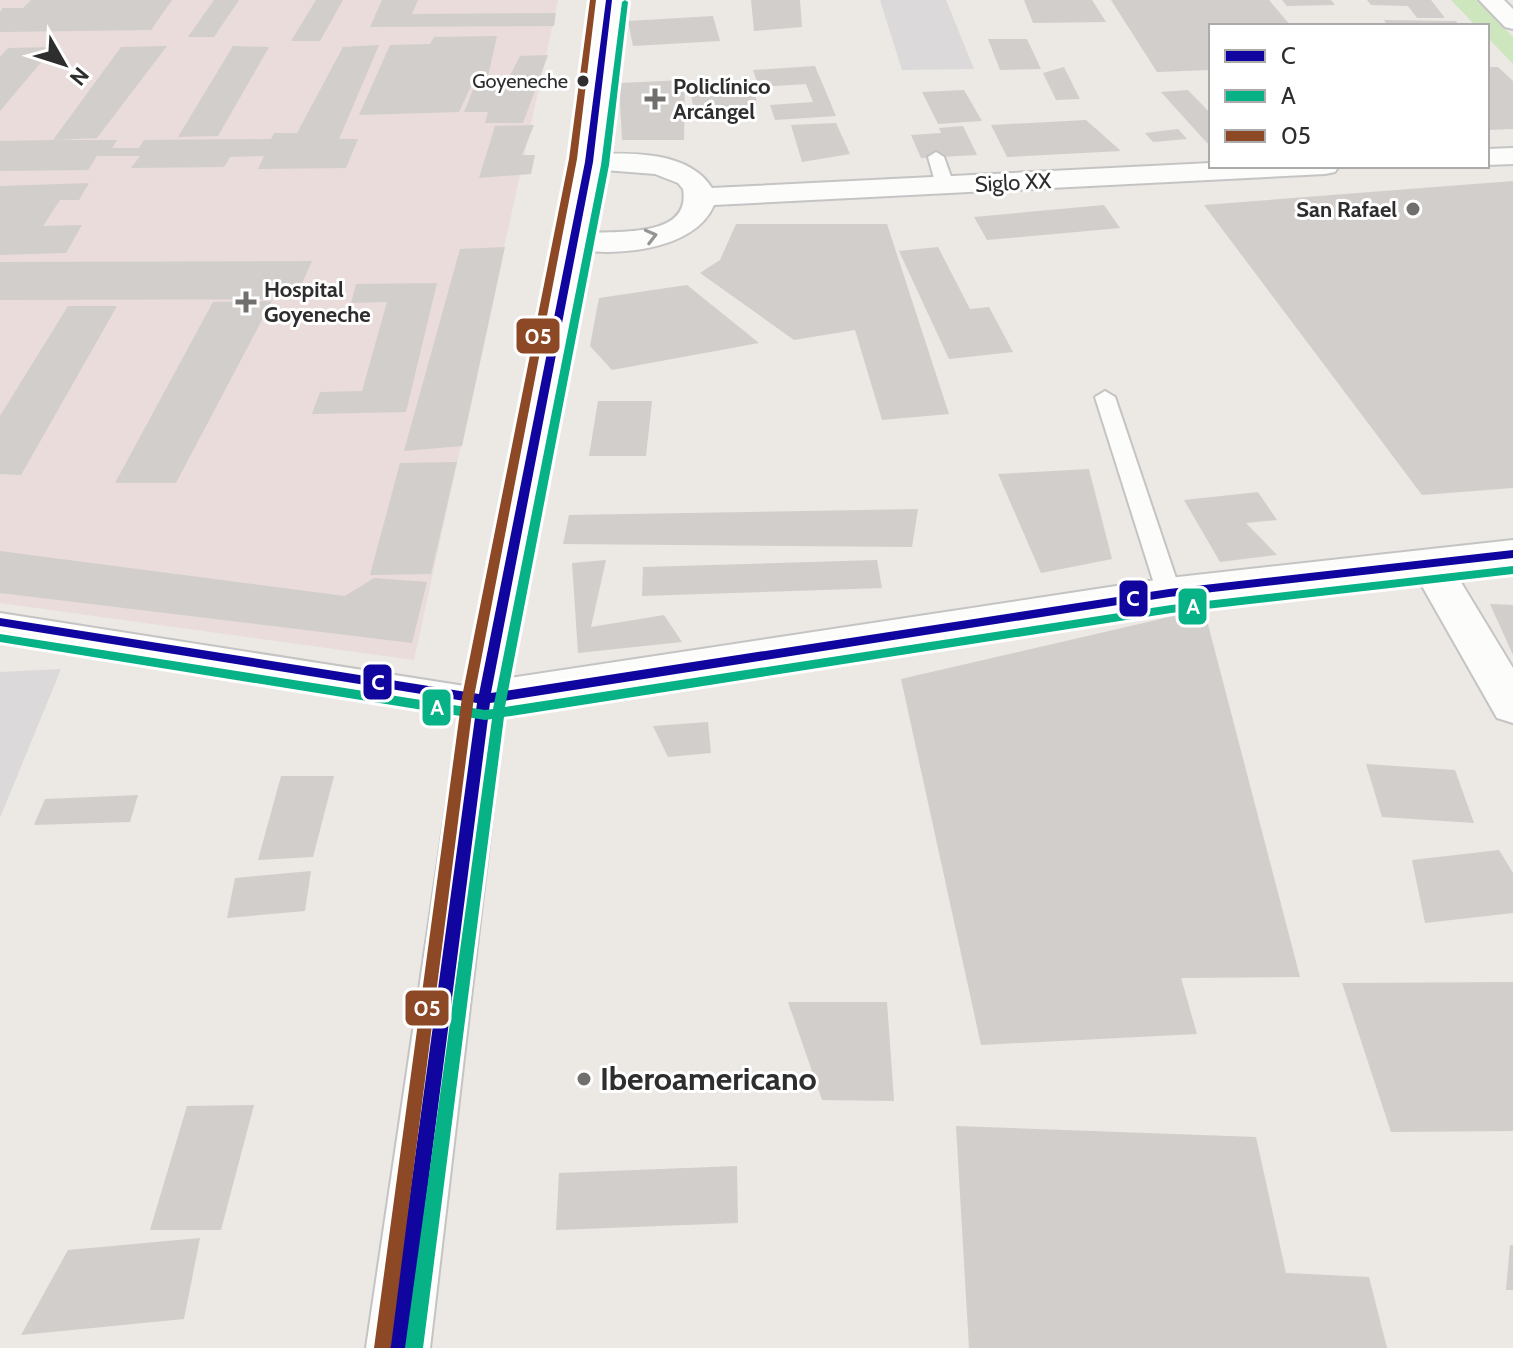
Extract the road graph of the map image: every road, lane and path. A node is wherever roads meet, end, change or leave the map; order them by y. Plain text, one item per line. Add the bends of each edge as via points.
1 (609, 0) edge
2 (1491, 0) edge
3 (1513, 22) edge
4 (1513, 156) edge
5 (936, 157) dead end
6 (1489, 157) edge
7 (589, 162) junction
8 (1285, 168) edge
9 (945, 185) junction
10 (701, 197) junction
11 (574, 241) junction
12 (1105, 397) dead end
13 (1513, 554) edge
14 (1429, 563) junction
15 (1169, 593) junction
16 (0, 622) edge
17 (484, 699) junction
18 (1513, 706) edge
19 (398, 1348) edge

1 - 7 street
2 - 3 street
4 - 6 street
5 - 9 lane
7 - 10 street via 637,163 674,171 697,187
7 - 11 street
8 - 9 street, Siglo XX
9 - 10 street, Siglo XX
11 -> 10 street via 625,242 672,231 699,209
11 - 17 street
12 - 15 lane
13 - 14 street
14 - 15 street
14 - 18 street
15 - 17 street
16 - 17 lane
17 - 19 street

